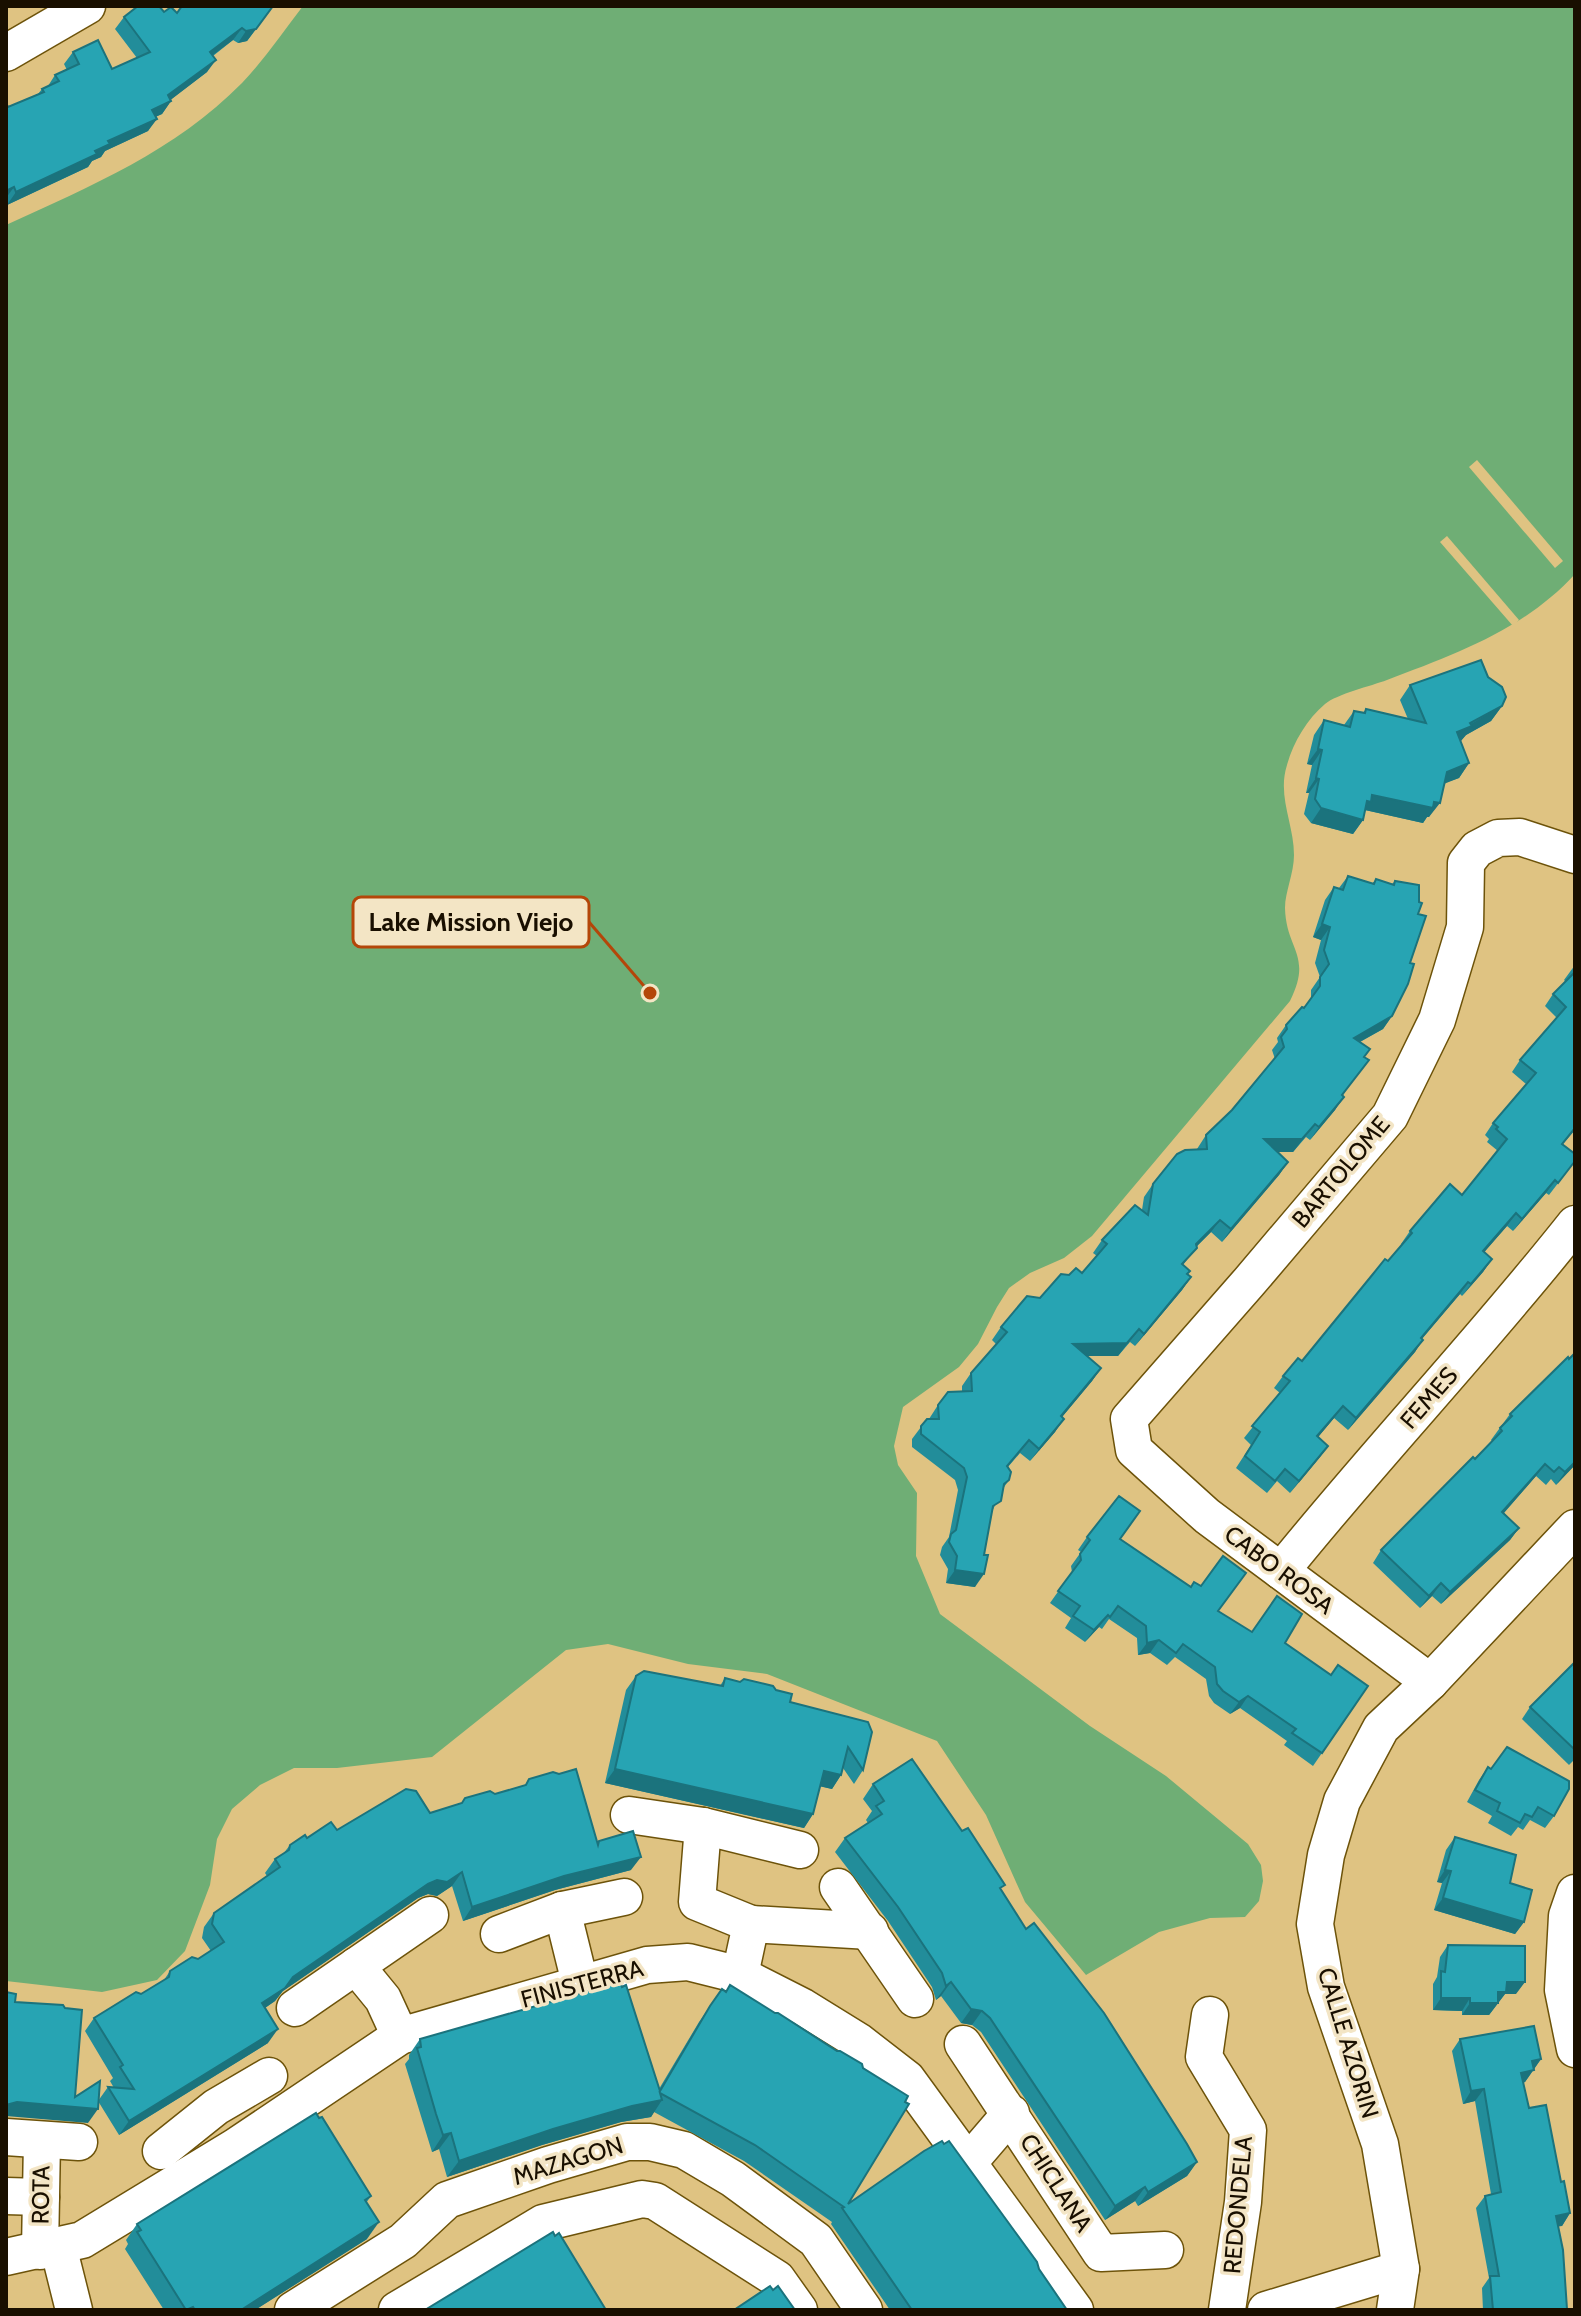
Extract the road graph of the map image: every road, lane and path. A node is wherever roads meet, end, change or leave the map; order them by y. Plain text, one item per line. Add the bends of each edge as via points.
1 (87, 6) edge
2 (6, 53) edge
3 (1575, 855) edge
4 (1575, 1224) edge
5 (1134, 1450) joint
6 (1575, 1528) edge
7 (1281, 1571) junction
8 (1430, 1682) junction
9 (629, 1815) dead end
10 (703, 1826) junction
11 (800, 1850) dead end
12 (838, 1887) dead end
13 (1575, 1893) edge
14 (624, 1897) dead end
15 (562, 1910) junction
16 (430, 1915) dead end
17 (751, 1924) junction
18 (870, 1931) junction
19 (499, 1934) dead end
20 (356, 1966) junction
21 (740, 1975) junction
22 (580, 1983) junction
23 (915, 1999) dead end
24 (295, 2008) dead end
25 (1210, 2015) dead end
26 (400, 2036) junction
27 (963, 2044) dead end
28 (1575, 2049) edge
29 (269, 2076) dead end
30 (216, 2107) junction
31 (1011, 2113) junction
32 (6, 2137) edge
33 (42, 2140) junction
34 (79, 2142) dead end
35 (647, 2142) junction
36 (235, 2147) junction
37 (161, 2151) dead end
38 (969, 2162) junction
39 (23, 2197) edge
40 (647, 2200) junction
41 (415, 2230) junction
42 (816, 2240) junction
43 (1165, 2250) dead end
44 (35, 2251) edge
45 (1101, 2253) junction
46 (1401, 2269) junction
47 (451, 2278) junction
48 (777, 2279) junction
49 (1069, 2302) edge
50 (74, 2310) edge
51 (293, 2310) edge
52 (397, 2310) edge
53 (799, 2310) edge
54 (864, 2310) edge
55 (1227, 2310) edge
56 (1266, 2310) edge
57 (1395, 2310) edge

1 - 2 street
3 - 5 street, BARTOLOME via 1520,837 1498,838 1477,849 1466,863 1465,927 1437,1020 1390,1116 1129,1419
4 - 7 street, FEMES
5 - 7 street, CABO ROSA via 1207,1516
6 - 8 street, CALLE AZORIN
7 - 8 street, CABO ROSA
8 - 46 street, CALLE AZORIN via 1381,1728 1342,1801 1326,1855 1315,1924 1326,1987 1380,2144
9 - 10 street
10 - 11 street
10 - 17 street via 697,1902
12 - 18 street
13 - 28 street via 1567,1916 1563,1990
14 - 15 street
15 - 19 street
15 - 22 street
16 - 20 street
17 - 18 street
17 - 21 street
18 - 23 street
20 - 24 street
20 - 26 street via 383,1999
21 - 22 street, FINISTERRA via 688,1962 647,1965
21 - 38 street, FINISTERRA via 858,2041 907,2079
22 - 26 street, FINISTERRA
25 - 55 street, REDONDELA via 1204,2057 1248,2130
26 - 36 street, FINISTERRA
27 - 31 street, CHICLANA
29 - 30 street
30 - 36 street
30 - 37 street
31 - 38 street, CHICLANA
31 - 45 street, CHICLANA
32 - 33 street, ROTA
33 - 34 street, ROTA
33 - 39 street, ROTA
35 - 40 street
35 - 41 street, MAZAGON via 627,2142 447,2200
35 - 42 street, MAZAGON via 684,2150
36 - 44 street, FINISTERRA via 82,2240
38 - 49 street, FINISTERRA
39 - 44 street, ROTA
40 - 47 street via 543,2223
40 - 48 street
41 - 47 street
41 - 51 street, MAZAGON
42 - 48 street
42 - 54 street, MAZAGON
43 - 45 street, CHICLANA
44 - 50 street, ROTA
45 - 49 street, CHICLANA
46 - 56 street
46 - 57 street, CALLE AZORIN
47 - 52 street
48 - 53 street

